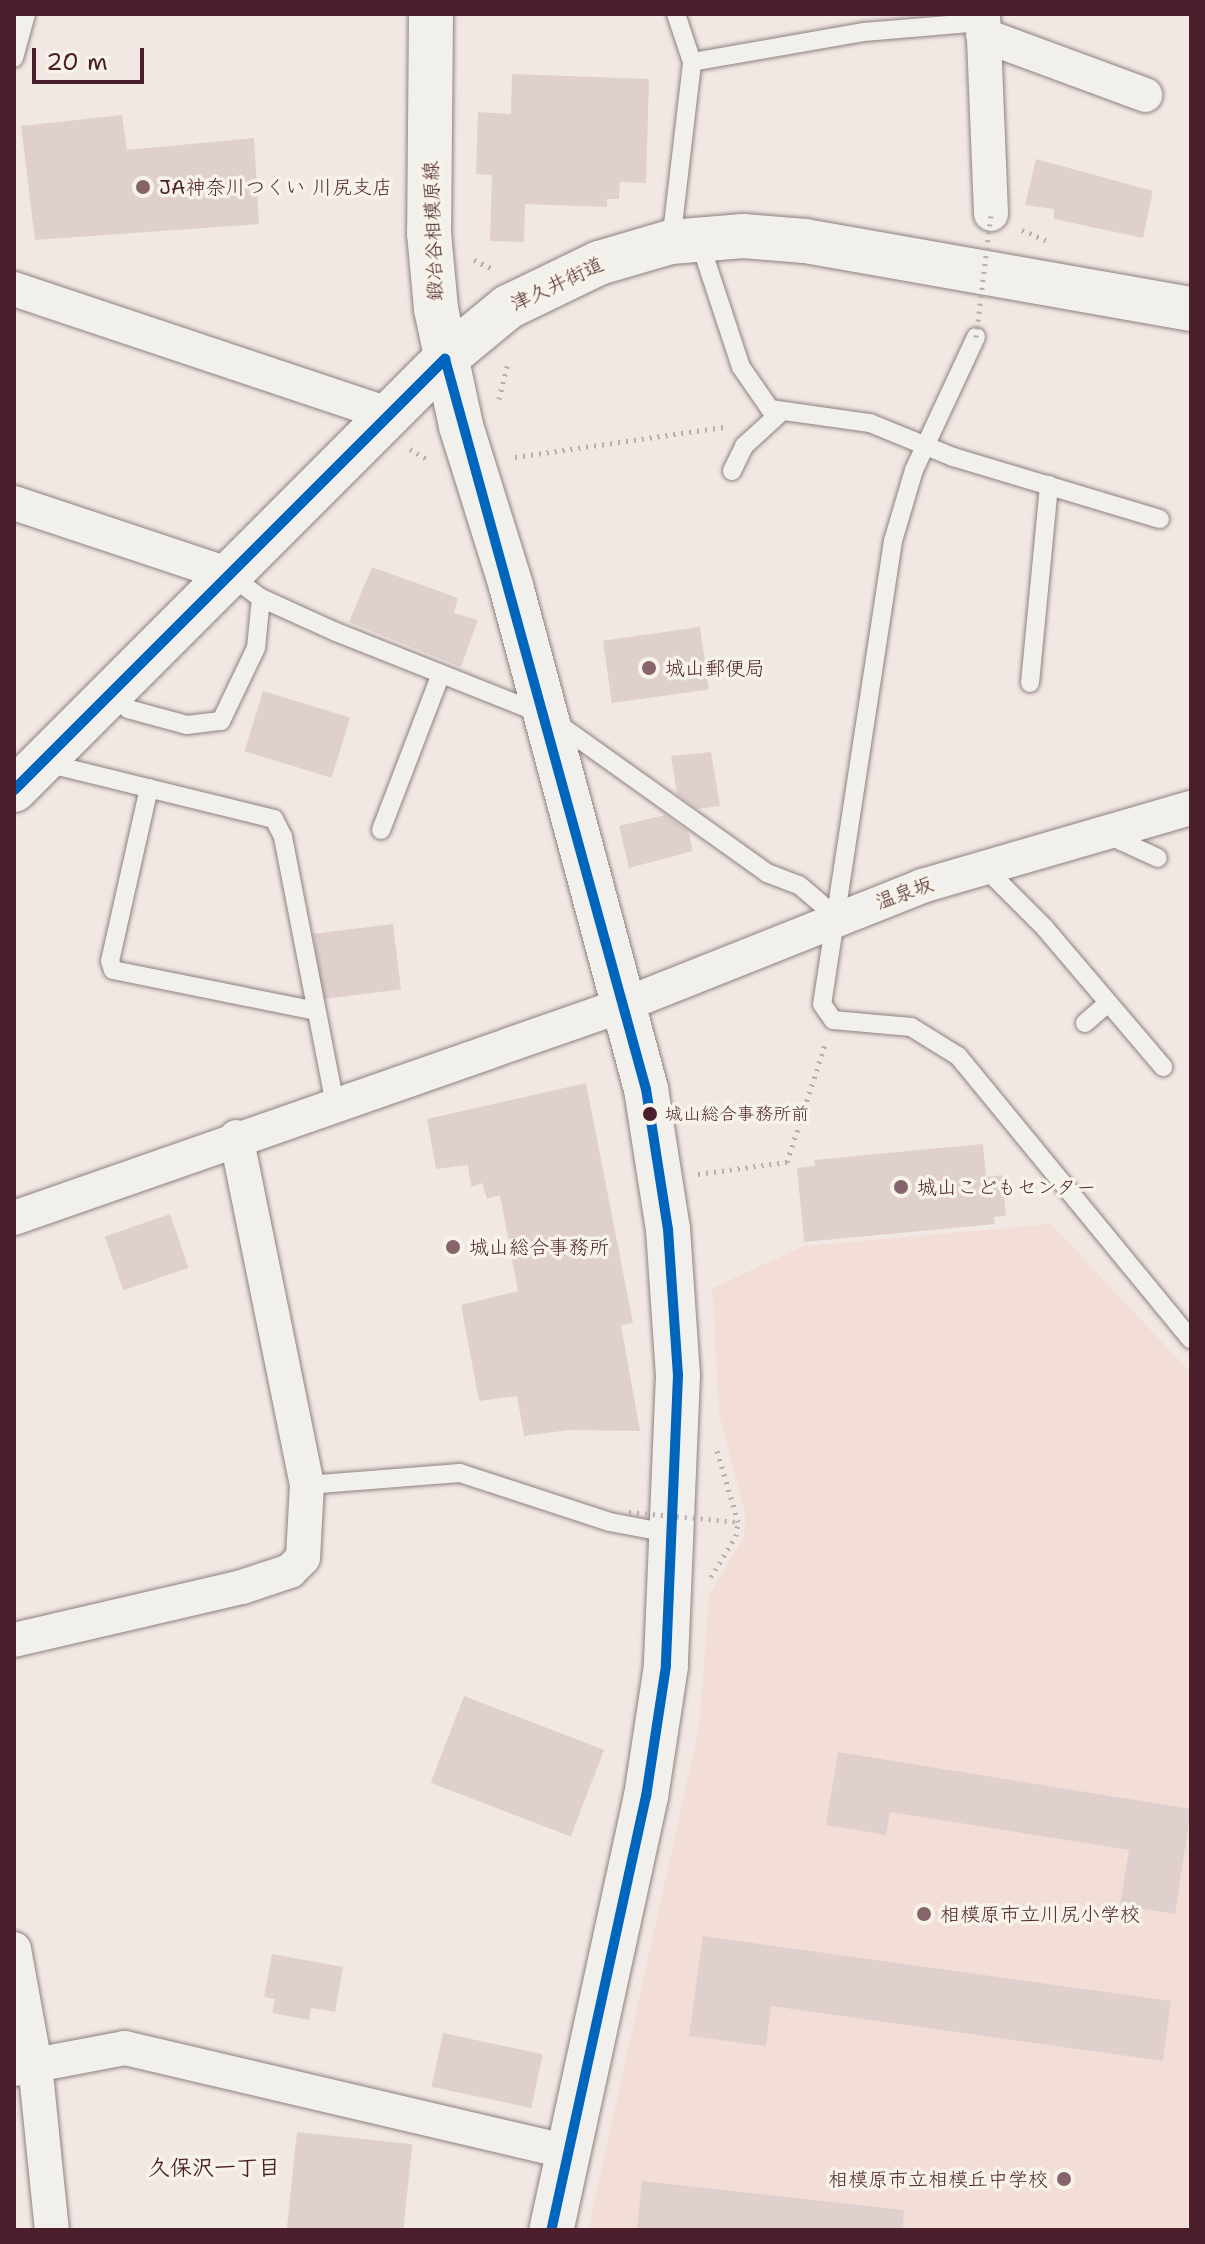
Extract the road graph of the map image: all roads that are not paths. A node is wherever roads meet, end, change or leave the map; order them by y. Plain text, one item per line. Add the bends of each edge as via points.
1 (26, 14) edge
2 (431, 14) edge
3 (676, 14) edge
4 (982, 23) edge
5 (14, 58) edge
6 (692, 62) junction
7 (1145, 95) dead end
8 (1001, 221) road end
9 (685, 240) junction
10 (14, 289) edge
11 (1191, 309) edge
12 (976, 332) road end
13 (445, 359) junction
14 (774, 417) junction
15 (397, 431) junction
16 (925, 446) junction
17 (732, 471) dead end
18 (1049, 485) junction
19 (14, 503) edge
20 (1160, 519) dead end
21 (245, 586) junction
22 (441, 674) junction
23 (1030, 683) dead end
24 (128, 709) dead end
25 (547, 716) junction
26 (28, 776) edge
27 (149, 788) junction
28 (1191, 808) edge
29 (381, 830) dead end
30 (1100, 832) junction
31 (1158, 858) dead end
32 (983, 866) junction
33 (839, 919) junction
34 (1108, 1003) junction
35 (626, 1004) junction
36 (316, 1011) junction
37 (1085, 1023) dead end
38 (1163, 1067) dead end
39 (335, 1105) junction
40 (236, 1137) junction
41 (14, 1218) edge
42 (1191, 1340) edge
43 (307, 1485) junction
44 (675, 1534) junction
45 (14, 1640) edge
46 (14, 1949) edge
47 (24, 2066) edge
48 (568, 2152) junction
49 (52, 2230) edge
50 (551, 2230) edge

1 - 5 lane
2 - 13 main road, 鍛冶谷相模原線 via 429,233
3 - 6 lane
4 - 6 lane via 864,32
4 - 7 street
4 - 8 street
6 - 9 lane
9 - 11 main road, 津久井街道 via 805,241
9 - 13 main road, 津久井街道 via 599,263 533,293 496,314
9 - 14 lane via 741,367
10 - 15 street
12 - 16 lane
13 - 15 main road, 津久井街道
13 - 25 main road, 鍛冶谷相模原線
14 - 16 lane via 870,423
14 - 17 lane via 744,446
15 - 21 main road, 津久井街道
16 - 18 lane
16 - 33 lane via 893,541
18 - 20 lane
18 - 23 lane
19 - 21 street
21 - 22 lane
21 - 24 lane via 256,648 221,721 200,727
21 - 26 main road, 津久井街道
22 - 25 lane
22 - 29 lane
25 - 33 lane via 767,873 799,885
25 - 35 main road, 鍛冶谷相模原線
26 - 27 lane
27 - 36 lane via 266,815 280,826
27 - 36 lane via 110,961 113,970
28 - 30 street, 温泉坂
30 - 31 lane
30 - 32 street, 温泉坂
32 - 33 street, 温泉坂
32 - 34 lane
33 - 35 street, 温泉坂
33 - 42 lane via 822,996 826,1014 833,1020 911,1027 958,1056
34 - 37 lane
34 - 38 lane
35 - 39 street, 温泉坂
35 - 44 main road, 鍛冶谷相模原線 via 668,1229 678,1375
36 - 39 lane
39 - 40 street, 温泉坂
40 - 41 street, 温泉坂
40 - 43 street
43 - 44 lane via 460,1473 623,1526
43 - 45 street via 308,1539 303,1558 290,1571 143,1613 94,1619
44 - 48 main road, 鍛冶谷相模原線 via 666,1666 646,1796
46 - 47 street
47 - 48 street via 125,2048
47 - 49 street
48 - 50 main road, 鍛冶谷相模原線

